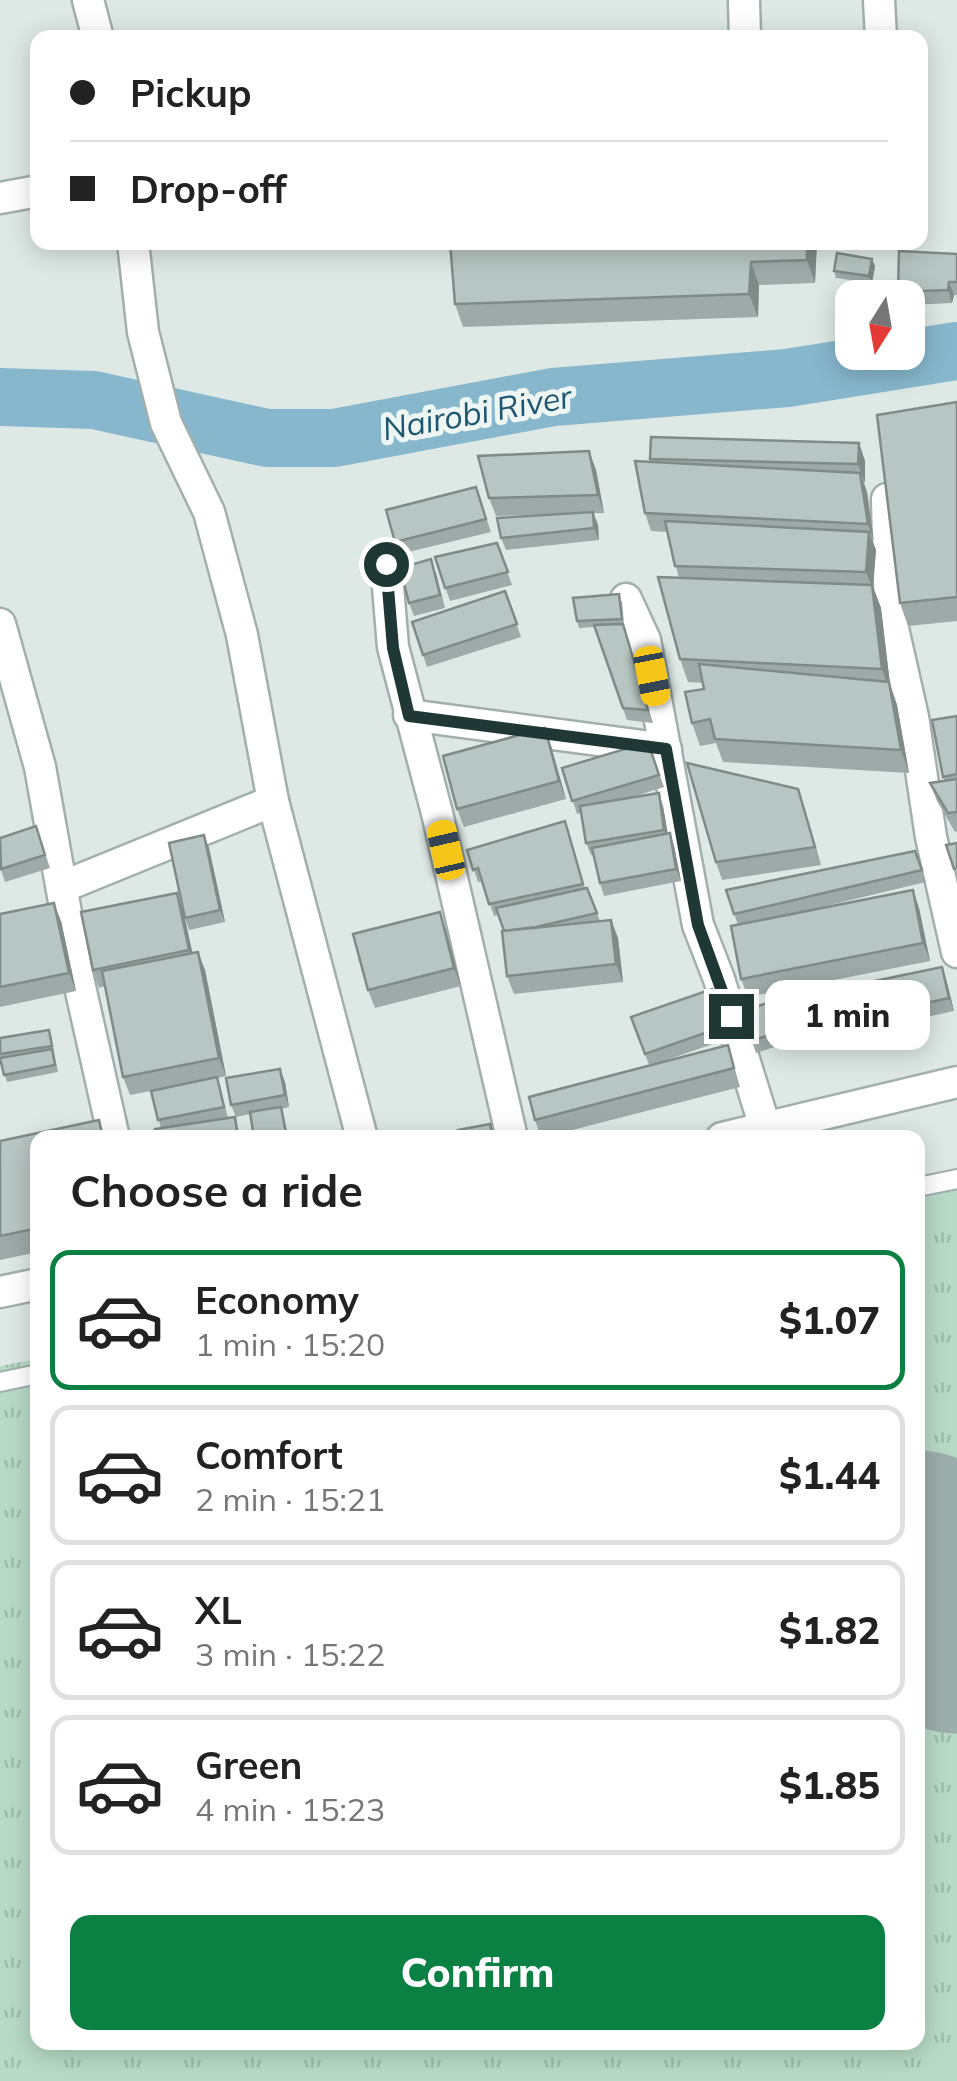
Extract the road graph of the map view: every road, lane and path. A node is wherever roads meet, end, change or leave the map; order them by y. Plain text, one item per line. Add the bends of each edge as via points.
1 (88, 0) edge
2 (744, 0) edge
3 (879, 0) edge
4 (96, 30) edge
5 (745, 30) edge
6 (880, 30) edge
7 (30, 192) edge
8 (0, 198) edge
9 (134, 250) edge
10 (888, 500) edge
11 (386, 564) dead end
12 (626, 599) dead end
13 (0, 624) edge
14 (409, 716) junction
15 (666, 749) junction
16 (273, 802) junction
17 (65, 898) junction
18 (34, 918) edge
19 (957, 952) edge
20 (957, 1082) edge
21 (766, 1127) junction
22 (112, 1130) edge
23 (360, 1130) edge
24 (510, 1130) edge
25 (754, 1130) edge
26 (957, 1179) edge
27 (925, 1186) edge
28 (30, 1286) edge
29 (0, 1292) edge
30 (30, 1376) edge
31 (0, 1382) edge

1 - 4 street
2 - 5 street
3 - 6 street
7 - 8 street
9 - 16 street via 143,332 166,423 209,512 242,635
10 - 19 street via 890,615
11 - 14 street via 393,648
12 - 15 street via 645,640
13 - 17 street via 40,767
14 - 15 street
14 - 24 street
15 - 21 street via 698,925
16 - 17 street
16 - 23 street
17 - 18 street
17 - 22 street
20 - 21 street
21 - 25 street
26 - 27 lane
28 - 29 street
30 - 31 lane

